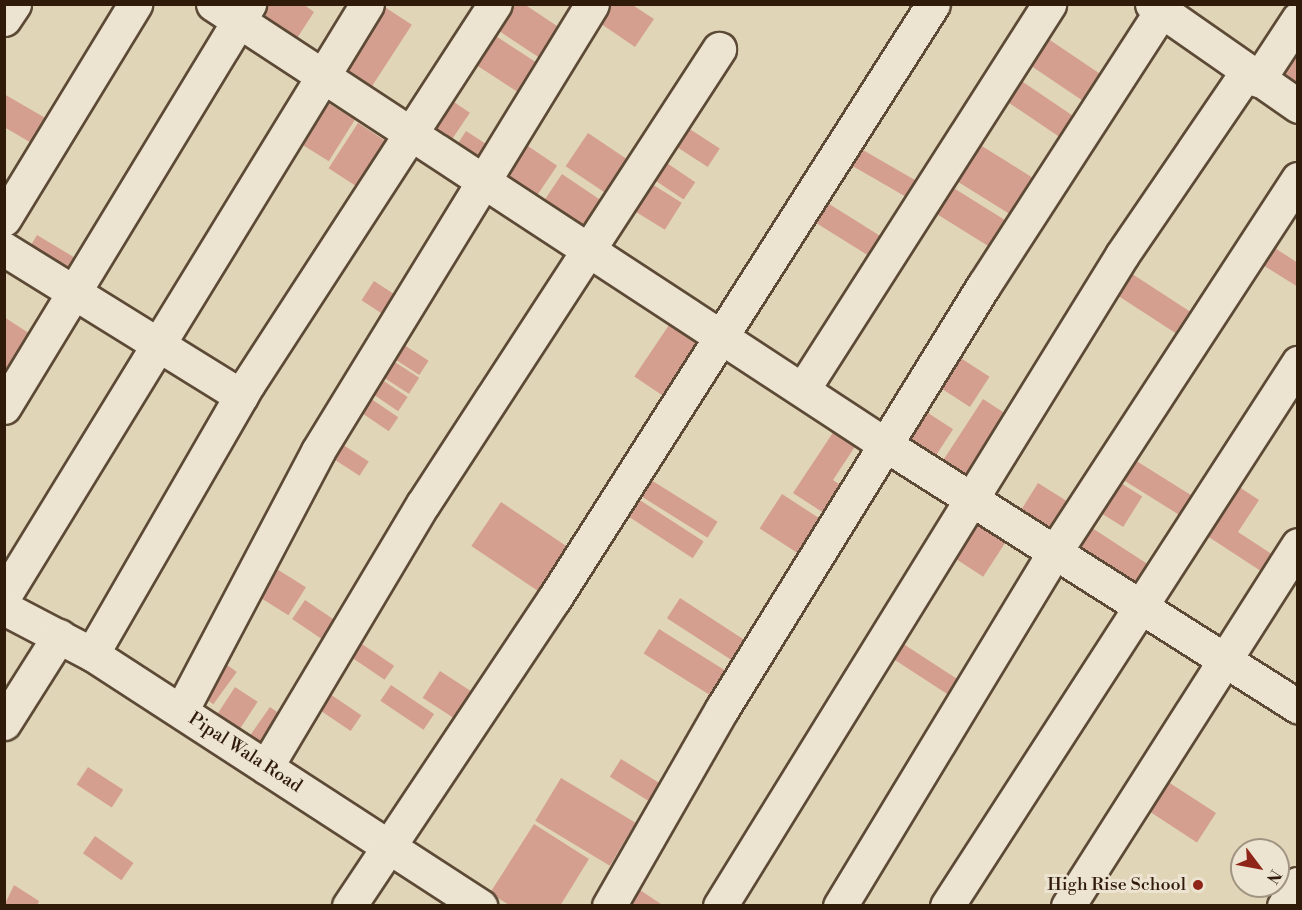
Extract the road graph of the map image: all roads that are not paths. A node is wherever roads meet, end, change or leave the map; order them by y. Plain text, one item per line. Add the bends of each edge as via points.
1 (14, 4) edge
2 (135, 4) edge
3 (367, 4) edge
4 (495, 4) edge
5 (592, 4) edge
6 (933, 4) edge
7 (1049, 4) edge
8 (1160, 7) edge
9 (233, 10) edge
10 (1298, 19) edge
11 (4, 20) edge
12 (719, 49) dead end
13 (322, 76) junction
14 (1253, 76) junction
15 (1298, 106) edge
16 (412, 134) junction
17 (1298, 179) edge
18 (482, 180) junction
19 (4, 219) edge
20 (4, 249) edge
21 (589, 250) junction
22 (75, 294) junction
23 (723, 336) junction
24 (160, 346) junction
25 (1298, 363) edge
26 (802, 389) junction
27 (241, 396) junction
28 (4, 407) edge
29 (885, 445) junction
30 (969, 498) junction
31 (1298, 545) edge
32 (1056, 550) junction
33 (4, 596) edge
34 (1140, 603) junction
35 (4, 608) edge
36 (58, 636) junction
37 (92, 654) junction
38 (1224, 658) junction
39 (1298, 706) edge
40 (181, 711) junction
41 (4, 723) edge
42 (266, 767) junction
43 (388, 846) junction
44 (1298, 884) edge
45 (349, 906) edge
46 (480, 906) edge
47 (609, 906) edge
48 (720, 906) edge
49 (840, 906) edge
50 (947, 906) edge
51 (1068, 906) edge
52 (1284, 906) edge

1 - 11 street
2 - 19 street
3 - 13 street
4 - 16 street
5 - 18 street
6 - 23 street
7 - 26 street
8 - 14 street
8 - 29 street
9 - 13 street
9 - 22 street
10 - 14 street
12 - 21 street
13 - 16 street
13 - 24 street
14 - 15 street
14 - 30 street via 1122,255
16 - 18 street
16 - 27 street
17 - 32 street
18 - 21 street
18 - 40 street via 318,451
20 - 22 street
21 - 23 street
21 - 42 street via 423,504
22 - 24 street
22 - 28 street
23 - 26 street
23 - 43 street
24 - 27 street
24 - 33 street
25 - 34 street
26 - 29 street
27 - 37 street
29 - 30 street
29 - 47 street
30 - 32 street
30 - 48 street
31 - 38 street
32 - 34 street
32 - 49 street
34 - 38 street
34 - 50 street
35 - 36 street, Pipal Wala Road
36 - 37 street, Pipal Wala Road
36 - 41 street
37 - 40 street, Pipal Wala Road
38 - 39 street
38 - 51 street
40 - 42 street, Pipal Wala Road
42 - 43 street, Pipal Wala Road
43 - 45 street
43 - 46 street, Pipal Wala Road
44 - 52 street

